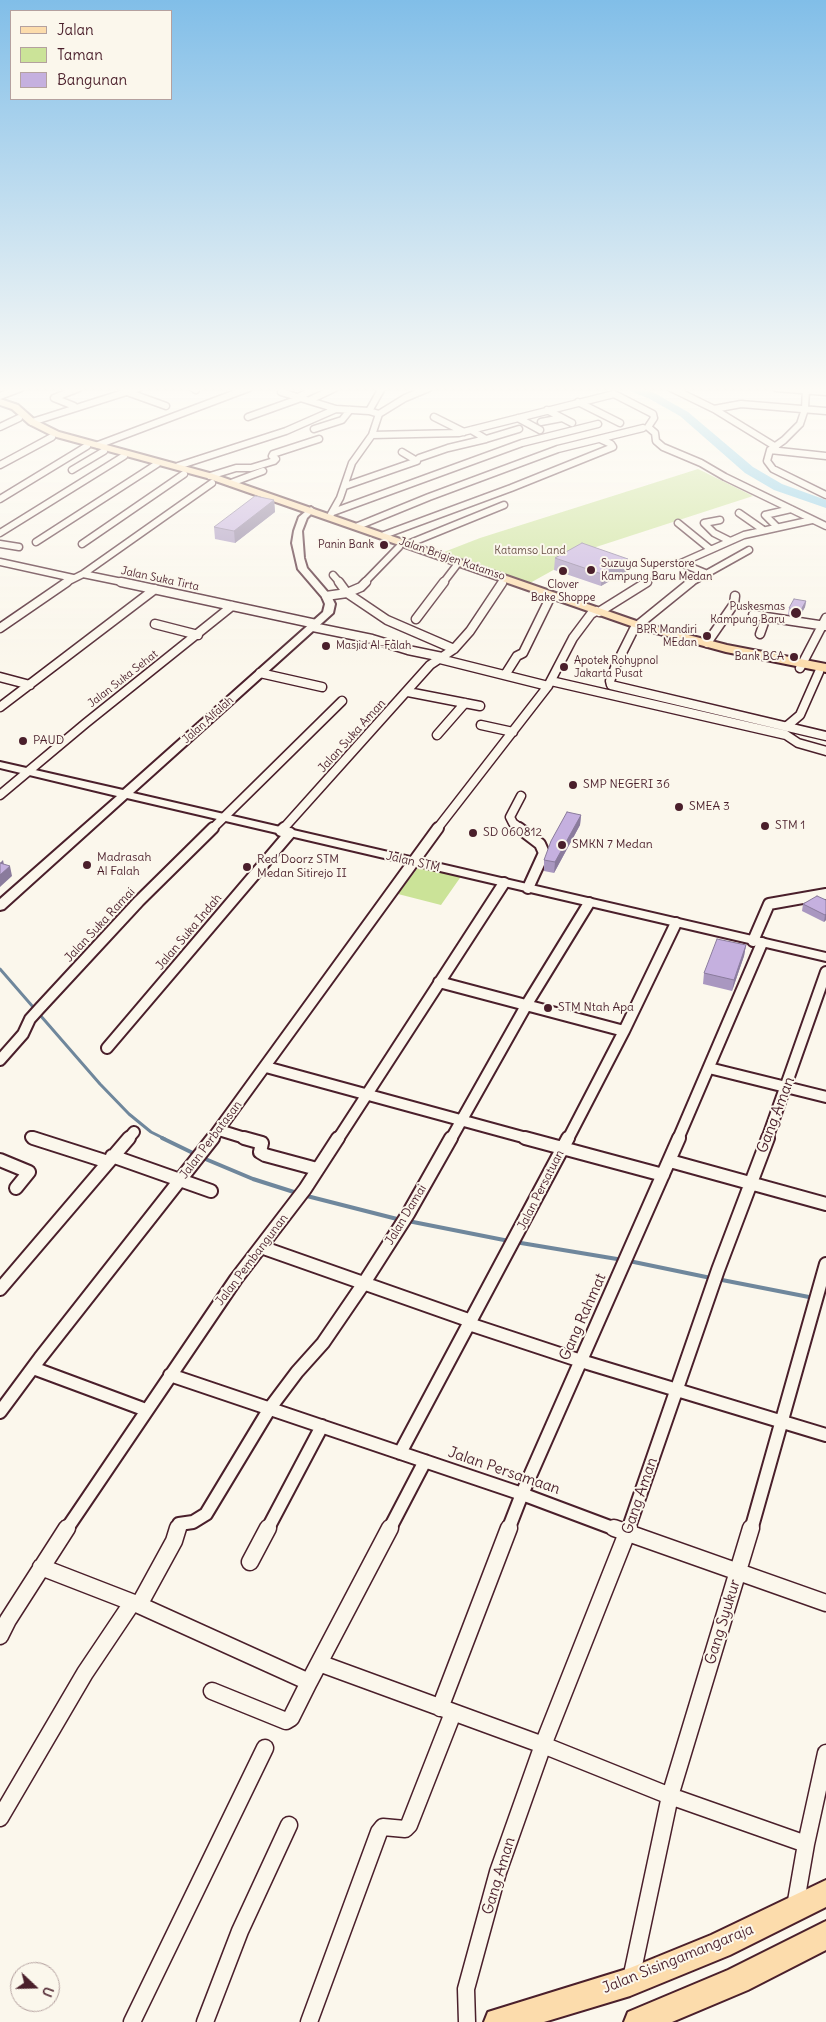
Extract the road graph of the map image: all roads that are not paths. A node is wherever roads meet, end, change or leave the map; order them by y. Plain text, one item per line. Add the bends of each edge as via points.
1 (29, 482) edge
2 (87, 482) edge
3 (129, 482) edge
4 (164, 482) edge
5 (209, 482) edge
6 (219, 482) edge
7 (227, 482) edge
8 (346, 482) edge
9 (355, 482) edge
10 (416, 482) edge
11 (468, 482) edge
12 (522, 482) edge
13 (739, 482) edge
14 (798, 482) edge
15 (231, 483) joint
16 (801, 484) junction
17 (345, 486) junction
18 (826, 486) edge
19 (826, 495) edge
20 (0, 498) edge
21 (504, 505) dead end
22 (791, 509) junction
23 (308, 512) junction
24 (739, 513) dead end
25 (331, 514) junction
26 (720, 520) dead end
27 (812, 520) junction
28 (678, 523) dead end
29 (358, 526) junction
30 (776, 526) junction
31 (826, 526) edge
32 (762, 529) junction
33 (0, 533) edge
34 (384, 535) junction
35 (730, 541) junction
36 (36, 542) dead end
37 (0, 544) edge
38 (82, 544) dead end
39 (404, 545) junction
40 (19, 547) dead end
41 (710, 549) junction
42 (749, 550) dead end
43 (0, 562) edge
44 (456, 566) junction
45 (705, 573) junction
46 (83, 574) junction
47 (333, 575) dead end
48 (73, 578) junction
49 (647, 582) dead end
50 (502, 584) junction
51 (155, 589) junction
52 (347, 593) junction
53 (326, 596) junction
54 (736, 596) dead end
55 (548, 600) junction
56 (232, 606) junction
57 (574, 606) junction
58 (595, 612) junction
59 (753, 615) dead end
60 (766, 616) junction
61 (416, 619) dead end
62 (825, 623) edge
63 (155, 624) dead end
64 (315, 626) junction
65 (636, 627) junction
66 (0, 628) edge
67 (198, 634) junction
68 (760, 634) dead end
69 (707, 643) junction
70 (454, 649) junction
71 (441, 658) junction
72 (801, 666) junction
73 (823, 670) edge
74 (260, 673) junction
75 (505, 675) junction
76 (0, 677) edge
77 (550, 684) junction
78 (30, 685) junction
79 (322, 687) dead end
80 (408, 692) junction
81 (342, 701) dead end
82 (465, 702) junction
83 (480, 706) dead end
84 (0, 707) edge
85 (785, 725) junction
86 (481, 726) dead end
87 (806, 731) junction
88 (513, 732) junction
89 (778, 733) junction
90 (437, 734) dead end
91 (826, 736) edge
92 (798, 743) junction
93 (826, 751) edge
94 (0, 765) edge
95 (28, 771) junction
96 (127, 794) junction
97 (0, 796) edge
98 (521, 796) dead end
99 (222, 817) junction
100 (285, 832) junction
101 (412, 862) junction
102 (504, 883) junction
103 (528, 888) junction
104 (826, 894) edge
105 (589, 903) junction
106 (0, 906) edge
107 (676, 924) junction
108 (758, 942) junction
109 (826, 957) edge
110 (826, 972) edge
111 (439, 982) junction
112 (527, 1004) junction
113 (624, 1031) junction
114 (107, 1048) dead end
115 (0, 1060) edge
116 (266, 1066) junction
117 (709, 1068) junction
118 (787, 1086) junction
119 (365, 1093) junction
120 (826, 1097) edge
121 (462, 1120) junction
122 (219, 1130) junction
123 (134, 1132) dead end
124 (31, 1137) dead end
125 (563, 1148) junction
126 (110, 1159) junction
127 (0, 1160) edge
128 (670, 1161) junction
129 (317, 1169) junction
130 (662, 1175) junction
131 (181, 1179) junction
132 (750, 1184) junction
133 (16, 1188) dead end
134 (210, 1191) dead end
135 (826, 1204) edge
136 (261, 1246) junction
137 (826, 1264) edge
138 (364, 1283) junction
139 (0, 1288) edge
140 (470, 1323) junction
141 (581, 1361) junction
142 (32, 1368) junction
143 (170, 1375) junction
144 (677, 1390) junction
145 (270, 1408) junction
146 (146, 1410) junction
147 (0, 1412) edge
148 (781, 1420) junction
149 (322, 1426) junction
150 (826, 1435) edge
151 (400, 1453) junction
152 (425, 1461) junction
153 (522, 1494) junction
154 (627, 1533) junction
155 (250, 1562) dead end
156 (41, 1567) junction
157 (739, 1572) junction
158 (826, 1603) edge
159 (136, 1604) junction
160 (0, 1636) edge
161 (319, 1663) junction
162 (309, 1682) junction
163 (212, 1690) dead end
164 (447, 1710) junction
165 (544, 1745) junction
166 (265, 1748) dead end
167 (826, 1753) edge
168 (670, 1796) junction
169 (0, 1818) edge
170 (290, 1825) dead end
171 (806, 1844) junction
172 (826, 1893) edge
173 (795, 1908) junction
174 (826, 1935) edge
175 (630, 1982) junction
176 (132, 2022) edge
177 (205, 2022) edge
178 (309, 2022) edge
179 (467, 2022) edge
180 (498, 2022) edge
181 (638, 2022) edge

1 - 20 street
2 - 33 street
3 - 36 street
4 - 38 street
5 - 46 street
6 - 23 main road, Jalan Brigjen Katamso
7 - 15 main road, Jalan Brigjen Katamso
8 - 17 street
9 - 17 street
10 - 25 street
11 - 29 street
12 - 34 street
13 - 22 street
14 - 16 street
15 - 23 main road, Jalan Brigjen Katamso
16 - 18 street
16 - 19 street
17 - 25 street
21 - 39 street
22 - 27 street
22 - 30 street via 765,515
23 - 25 main road, Jalan Brigjen Katamso
23 - 39 main road, Jalan Brigjen Katamso
23 - 53 street via 298,530 299,558 303,569
24 - 32 street
25 - 29 main road, Jalan Brigjen Katamso
26 - 35 street via 704,523 714,533
27 - 30 street
27 - 31 street
28 - 41 street
29 - 34 main road, Jalan Brigjen Katamso
30 - 32 street
32 - 35 street
34 - 39 main road, Jalan Brigjen Katamso
35 - 41 street
37 - 40 street
39 - 44 main road, Jalan Brigjen Katamso
39 - 52 street via 362,587
39 - 57 main road, Jalan Brigjen Katamso
41 - 45 street via 682,563
42 - 45 street
43 - 48 street
44 - 50 main road, Jalan Brigjen Katamso
44 - 61 street
45 - 65 street
46 - 48 street
46 - 51 street, Jalan Suka Tirta
47 - 52 street
48 - 66 street
49 - 58 street
50 - 55 main road, Jalan Brigjen Katamso
50 - 70 street, Jalan Suka Aman
51 - 56 street, Jalan Suka Tirta
51 - 78 street
52 - 53 street
52 - 70 street via 387,620
53 - 64 street, Jalan Alfalah via 330,609
54 - 69 street
55 - 57 main road, Jalan Brigjen Katamso
55 - 75 street via 522,653
56 - 64 street, Jalan Suka Tirta
56 - 67 street, Jalan Suka Sehat
57 - 58 main road, Jalan Brigjen Katamso
58 - 65 main road, Jalan Brigjen Katamso
58 - 77 street, Jalan Perbatasan via 573,638
59 - 60 street
60 - 62 street
60 - 68 street
62 - 72 street
63 - 67 street
64 - 71 street, Jalan Suka Tirta
64 - 74 street, Jalan Alfalah
65 - 69 main road, Jalan Brigjen Katamso
65 - 72 main road, Jalan Brigjen Katamso via 711,650
65 - 85 street via 613,673 610,683 613,686
67 - 95 street, Jalan Suka Sehat
69 - 72 main road, Jalan Brigjen Katamso
70 - 71 street, Jalan Suka Aman
71 - 75 street, Jalan Suka Tirta
71 - 80 street, Jalan Suka Aman via 430,665
72 - 73 main road, Jalan Brigjen Katamso
73 - 85 street via 800,715
74 - 79 street
74 - 96 street, Jalan Alfalah
75 - 77 street, Jalan Suka Tirta
76 - 78 street
77 - 88 street, Jalan Perbatasan
77 - 89 street, Jalan Suka Tirta
78 - 84 street
80 - 82 street
80 - 100 street, Jalan Suka Aman
81 - 99 street, Jalan Suka Ramai
82 - 83 street
82 - 90 street
85 - 87 street
85 - 89 street
86 - 88 street
87 - 91 street
87 - 92 street
88 - 101 street, Jalan Perbatasan
89 - 92 street, Jalan Suka Tirta via 790,736 789,739
92 - 93 street, Jalan Suka Tirta
94 - 95 street, Jalan STM
95 - 96 street, Jalan STM
95 - 97 street, Jalan Suka Sehat
96 - 99 street, Jalan STM
96 - 106 street, Jalan Alfalah
98 - 103 street via 510,817 540,844 544,853
99 - 100 street, Jalan STM
99 - 115 street, Jalan Suka Ramai via 39,1009
100 - 101 street, Jalan STM
100 - 114 street, Jalan Suka Indah
101 - 102 street, Jalan STM
101 - 116 street, Jalan Perbatasan
102 - 103 street, Jalan STM
102 - 111 street, Jalan Pembangunan
103 - 105 street, Jalan STM
104 - 108 street, Gang Rahmat via 769,904
105 - 107 street, Jalan STM
105 - 112 street, Jalan Damai
107 - 108 street, Jalan STM
107 - 113 street, Jalan Persatuan
108 - 109 street, Jalan STM
108 - 117 street, Gang Rahmat
110 - 118 street, Gang Aman
111 - 112 street
111 - 119 street, Jalan Pembangunan
112 - 113 street
112 - 121 street, Jalan Damai
113 - 125 street, Jalan Persatuan
116 - 119 street
116 - 122 street, Jalan Perbatasan
117 - 118 street
117 - 128 street, Gang Rahmat
118 - 120 street
118 - 132 street, Gang Aman
119 - 121 street
119 - 129 street, Jalan Pembangunan
121 - 125 street
121 - 138 street, Jalan Damai
122 - 129 street via 262,1143 260,1152 265,1155
122 - 131 street, Jalan Perbatasan
123 - 126 street
124 - 126 street
125 - 130 street
125 - 140 street, Jalan Persatuan
126 - 131 street
126 - 139 street
127 - 133 street via 28,1172
128 - 130 street, Gang Rahmat
128 - 132 street
129 - 136 street, Jalan Pembangunan
130 - 141 street, Gang Rahmat
131 - 134 street
131 - 142 street, Jalan Perbatasan
132 - 135 street
132 - 144 street, Gang Aman
136 - 138 street
136 - 143 street, Jalan Pembangunan
137 - 148 street, Gang Syukur
138 - 140 street
138 - 145 street, Jalan Damai via 323,1343
140 - 141 street
140 - 151 street, Jalan Persatuan
141 - 144 street
141 - 153 street, Gang Rahmat
142 - 146 street
142 - 147 street, Jalan Perbatasan
143 - 145 street, Jalan Persamaan
143 - 146 street, Jalan Pembangunan
144 - 148 street
144 - 154 street, Gang Aman
145 - 149 street, Jalan Persamaan
145 - 159 street, Jalan Damai via 206,1514 193,1522 179,1524 174,1540
146 - 156 street, Jalan Pembangunan
148 - 150 street
148 - 157 street, Gang Syukur
149 - 151 street, Jalan Persamaan
149 - 155 street
151 - 152 street, Jalan Persamaan
152 - 153 street, Jalan Persamaan
152 - 161 street
153 - 154 street, Jalan Persamaan
153 - 164 street, Gang Rahmat
154 - 157 street, Jalan Persamaan
154 - 165 street, Gang Aman
156 - 159 street
156 - 160 street, Jalan Pembangunan
157 - 158 street, Jalan Persamaan
157 - 168 street, Gang Syukur
159 - 162 street
159 - 169 street via 85,1673
161 - 162 street
161 - 164 street
162 - 163 street via 291,1718 286,1721
164 - 165 street
164 - 178 street, Gang Rahmat via 409,1825 405,1829 383,1828 379,1832
165 - 168 street
165 - 179 street, Gang Aman via 496,1881 466,1989
166 - 176 street
167 - 171 street
168 - 171 street
168 - 175 street, Gang Syukur
170 - 177 street via 240,1931
171 - 173 street
172 - 173 main road, Jalan Sisingamangaraja
173 - 175 main road, Jalan Sisingamangaraja via 720,1945
174 - 181 main road via 738,1980
175 - 180 main road, Jalan Sisingamangaraja

